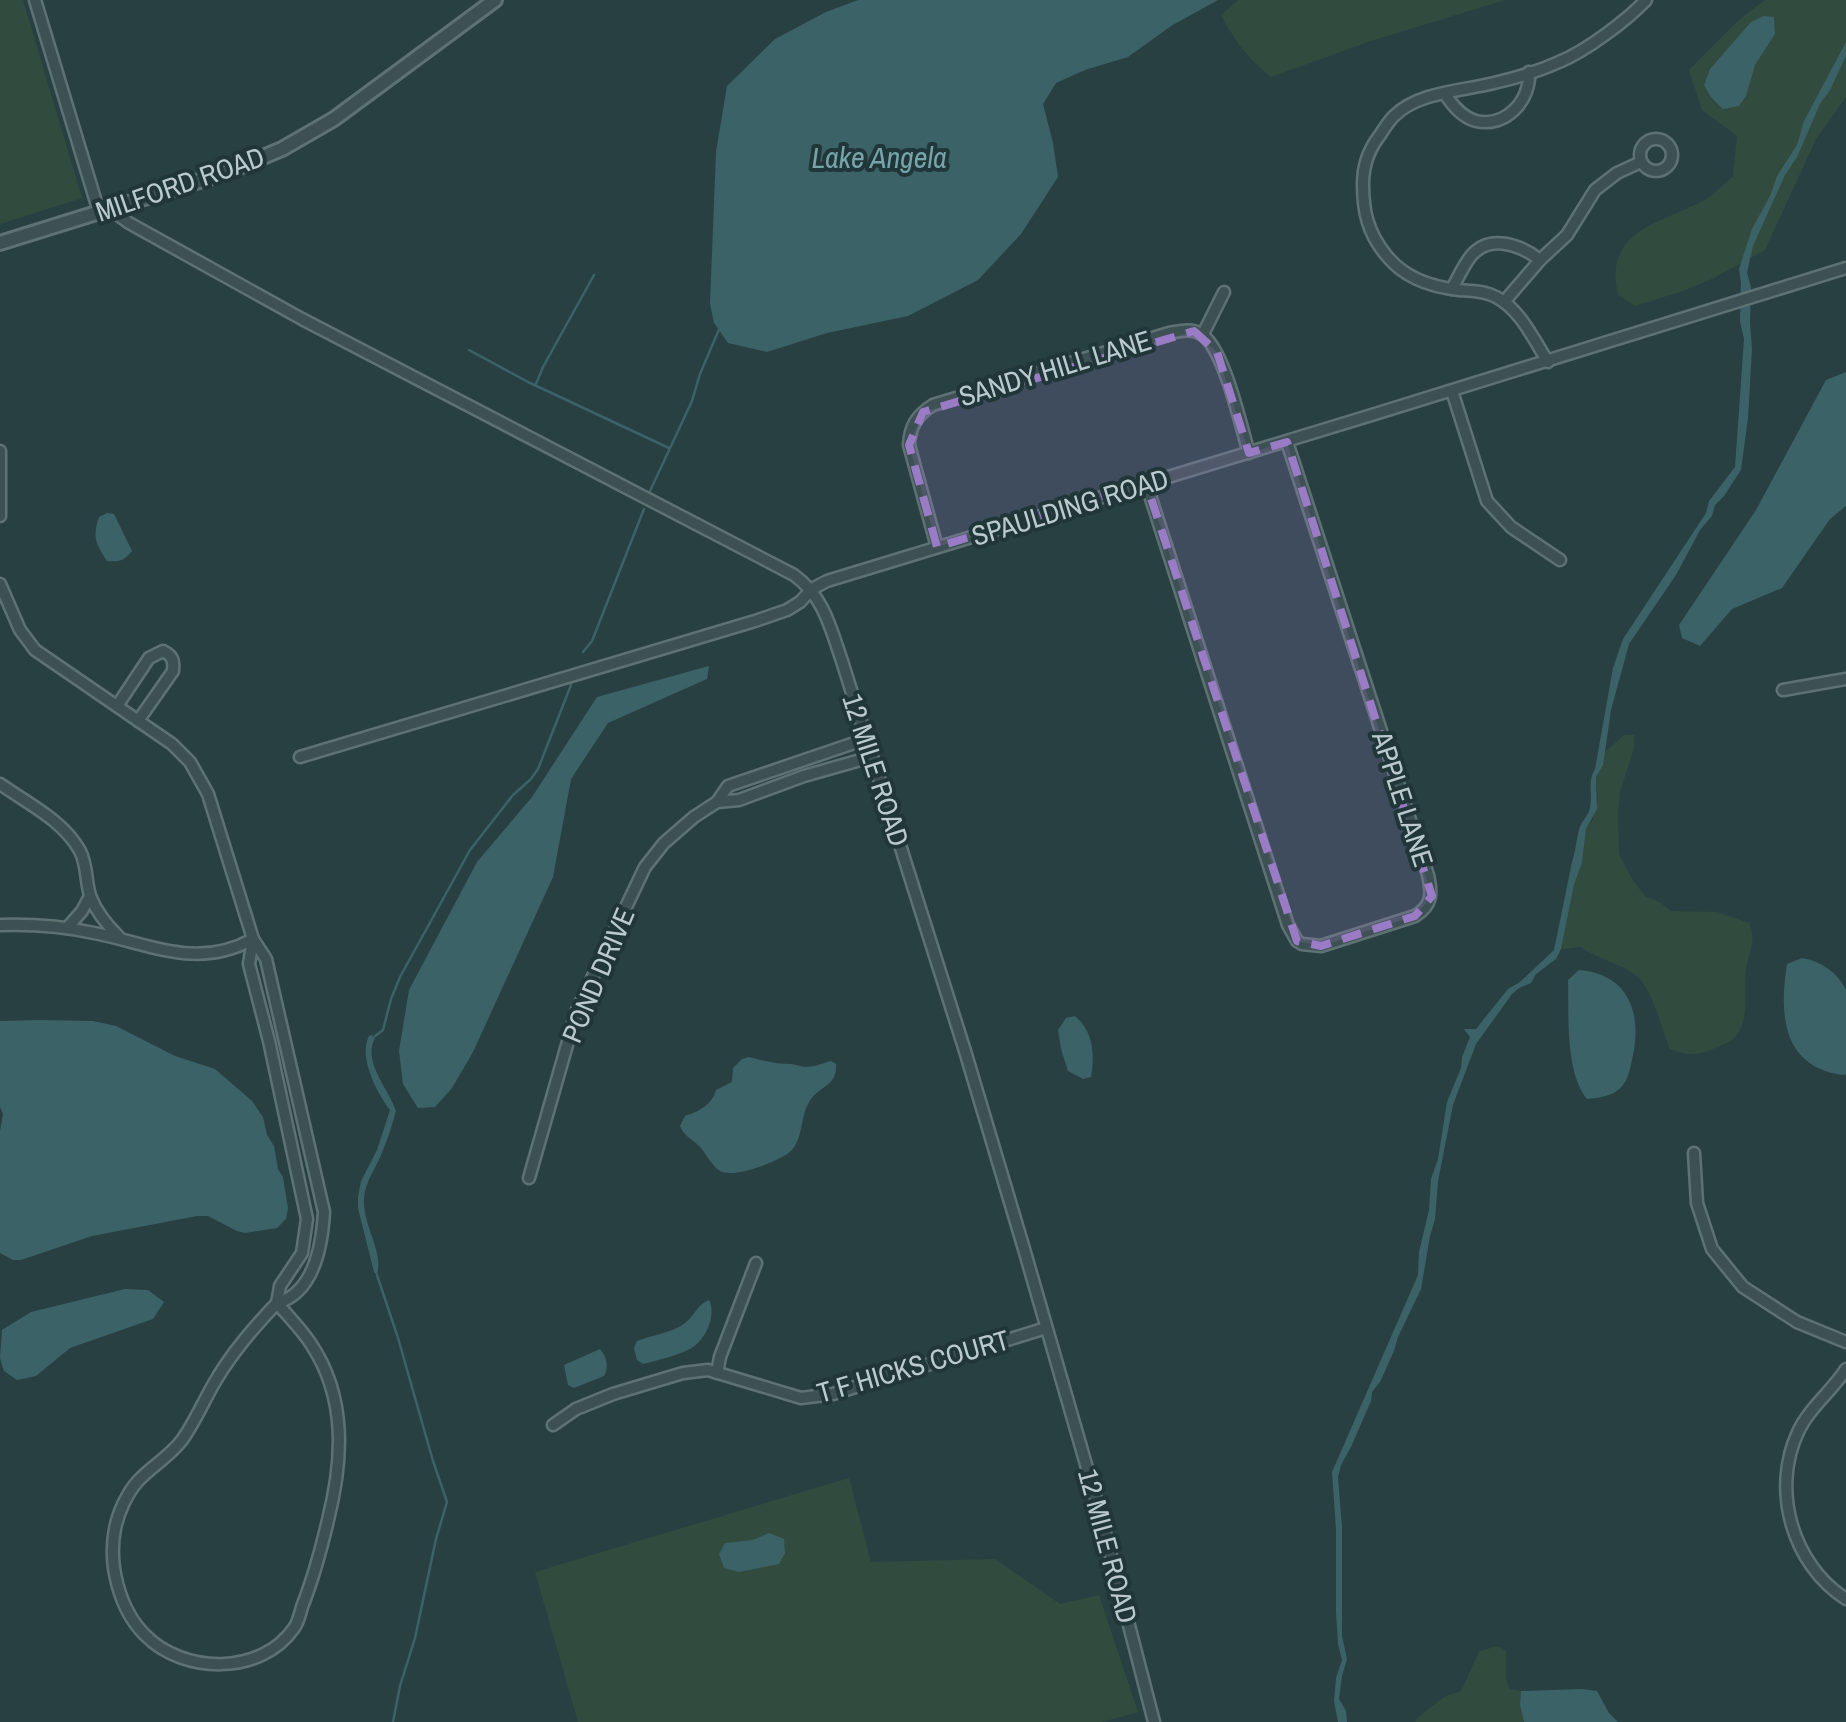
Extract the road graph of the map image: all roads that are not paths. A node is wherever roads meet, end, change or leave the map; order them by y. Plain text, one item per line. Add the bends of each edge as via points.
1 (35, 0) edge
2 (496, 0) edge
3 (1646, 0) edge
4 (1530, 72) junction
5 (1445, 94) junction
6 (1641, 162) dead end
7 (105, 211) junction
8 (0, 242) edge
9 (1540, 260) junction
10 (1846, 268) edge
11 (1452, 289) junction
12 (1224, 292) dead end
13 (1504, 302) junction
14 (1203, 334) junction
15 (1548, 362) junction
16 (1452, 391) junction
17 (1287, 442) junction
18 (0, 451) edge
19 (1249, 453) junction
20 (1146, 483) junction
21 (0, 516) edge
22 (938, 547) junction
23 (1560, 560) dead end
24 (0, 584) edge
25 (812, 589) junction
26 (1846, 679) edge
27 (1783, 690) dead end
28 (118, 706) junction
29 (138, 721) junction
30 (866, 739) junction
31 (300, 757) dead end
32 (871, 757) junction
33 (798, 761) junction
34 (804, 776) junction
35 (0, 784) edge
36 (717, 802) junction
37 (90, 896) junction
38 (0, 924) edge
39 (67, 928) junction
40 (120, 938) junction
41 (253, 939) junction
42 (1694, 1153) dead end
43 (529, 1178) dead end
44 (756, 1262) dead end
45 (278, 1303) junction
46 (1046, 1328) junction
47 (1846, 1342) edge
48 (1846, 1369) edge
49 (717, 1374) junction
50 (553, 1425) dead end
51 (1846, 1600) edge
52 (1154, 1722) edge

1 - 7 street
2 - 7 street, MILFORD ROAD via 334,119 282,149
3 - 4 street via 1563,61
4 - 5 street
4 - 5 street via 1522,102 1495,121 1466,116
5 - 11 street via 1394,116 1371,146 1363,206 1370,233 1388,258 1424,284
6 - 9 street via 1596,190 1567,235
7 - 8 street, MILFORD ROAD
7 - 25 street
9 - 11 street via 1515,244 1484,244
9 - 13 street
10 - 15 street, SPAULDING ROAD
11 - 13 street
12 - 14 street
13 - 15 street
14 - 19 street via 1217,352
14 - 22 street, SANDY HILL LANE via 1170,333 923,412 908,445
15 - 16 street, SPAULDING ROAD
16 - 17 street, SPAULDING ROAD
16 - 23 street via 1487,501 1511,528
17 - 19 street, SPAULDING ROAD
17 - 20 street, APPLE LANE via 1432,896 1415,916 1320,946 1297,941 1288,925
18 - 21 street
19 - 20 street, SPAULDING ROAD
20 - 22 street, SPAULDING ROAD
22 - 25 street, SPAULDING ROAD
24 - 28 street via 36,650
25 - 30 street, 12 MILE ROAD via 824,607
25 - 31 street, SPAULDING ROAD via 787,610 754,621
26 - 27 street
28 - 29 street
28 - 29 street via 149,658 169,654 173,671
29 - 41 street via 190,762 208,794
30 - 32 street, 12 MILE ROAD
30 - 33 street, POND DRIVE
32 - 34 street, POND DRIVE
32 - 46 street, 12 MILE ROAD
33 - 34 street
33 - 36 street, POND DRIVE via 728,786
34 - 36 street, POND DRIVE
35 - 37 street via 72,839
36 - 43 street, POND DRIVE via 681,827 645,868 577,1010
37 - 39 street
37 - 40 street
38 - 39 street
39 - 40 street
40 - 41 street via 167,952 205,954
41 - 45 street via 249,964 307,1219 302,1253 280,1286
41 - 45 street via 266,959 324,1212 313,1270 291,1299
42 - 47 street via 1697,1202 1712,1249 1744,1287 1797,1322
44 - 49 street
45 - 45 street via 238,1348 183,1438 137,1482 115,1529 122,1602 145,1635 192,1662 252,1659 295,1627 338,1482 341,1427 332,1384
46 - 49 street, T F HICKS COURT via 816,1397
46 - 52 street, 12 MILE ROAD
48 - 51 street via 1799,1430 1787,1499 1804,1555
49 - 50 street, T F HICKS COURT via 683,1373 646,1384 576,1408

